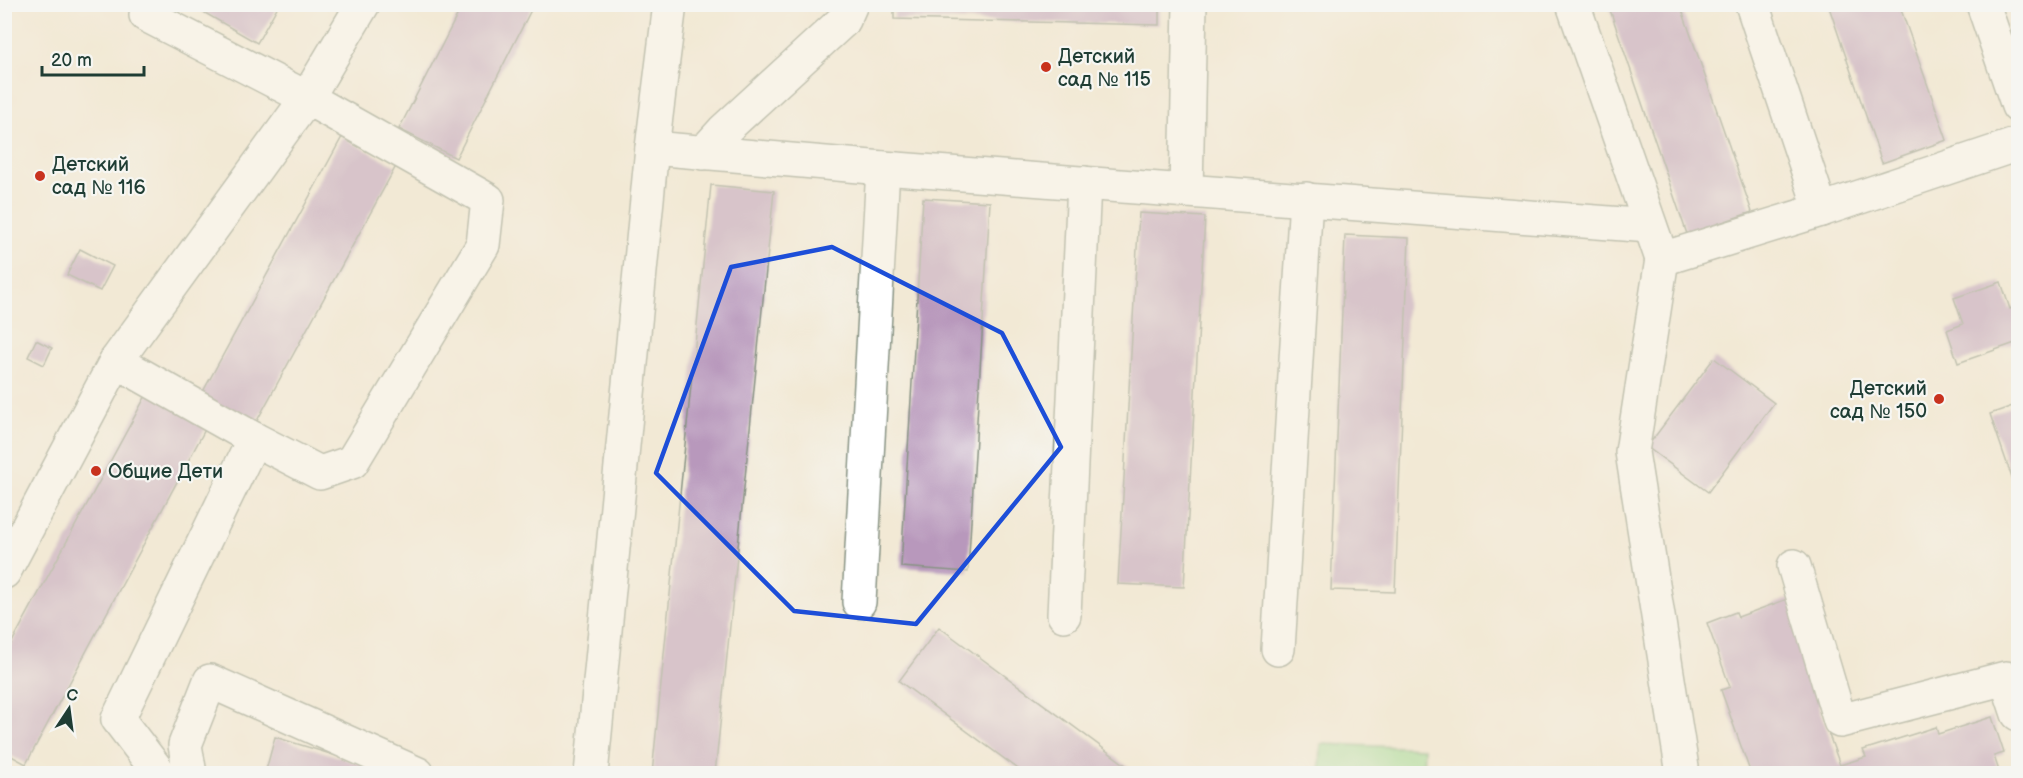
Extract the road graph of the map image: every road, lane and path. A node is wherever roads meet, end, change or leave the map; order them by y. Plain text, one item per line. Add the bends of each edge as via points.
1 (363, 4) edge
2 (670, 4) edge
3 (851, 4) edge
4 (1190, 4) edge
5 (1573, 4) edge
6 (1752, 4) edge
7 (1983, 4) edge
8 (142, 8) edge
9 (307, 98) junction
10 (2019, 106) edge
11 (2019, 144) edge
12 (652, 148) junction
13 (703, 153) junction
14 (883, 168) junction
15 (1084, 183) junction
16 (1186, 191) junction
17 (1306, 199) junction
18 (1821, 210) junction
19 (1650, 226) junction
20 (1662, 259) junction
21 (116, 361) junction
22 (254, 439) junction
23 (1794, 566) dead end
24 (4, 572) edge
25 (859, 602) dead end
26 (1064, 615) dead end
27 (1278, 649) dead end
28 (2019, 714) edge
29 (159, 774) edge
30 (190, 774) edge
31 (418, 774) edge
32 (591, 774) edge
33 (1683, 774) edge

1 - 9 lane
2 - 12 lane
3 - 13 lane via 844,20
4 - 16 lane
5 - 19 lane
6 - 18 lane
7 - 10 lane
8 - 9 lane
9 - 21 lane
9 - 22 lane via 488,200 483,245 352,462 320,473
11 - 18 lane
12 - 13 lane
12 - 32 lane
13 - 14 lane
14 - 15 lane
14 - 25 lane
15 - 16 lane
15 - 26 lane
16 - 17 lane
17 - 19 lane
17 - 27 lane
18 - 20 lane
19 - 20 lane
20 - 33 lane via 1632,452
21 - 22 lane
21 - 24 lane
22 - 29 lane via 118,719
23 - 28 lane via 1840,721 2006,678
30 - 31 lane via 185,745 210,681

